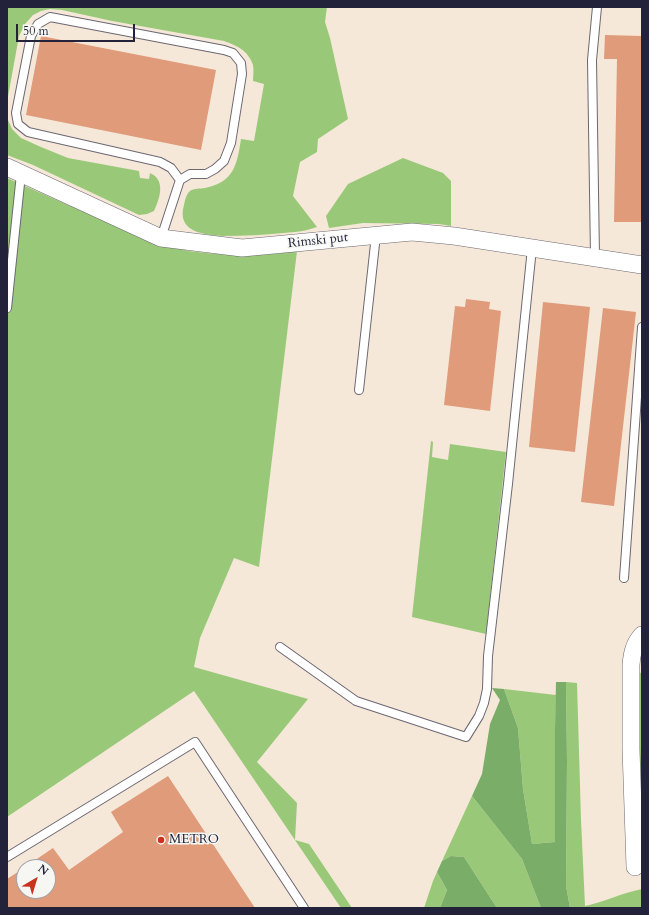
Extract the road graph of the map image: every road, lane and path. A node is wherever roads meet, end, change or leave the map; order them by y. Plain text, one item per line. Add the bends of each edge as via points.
1 (597, 7) edge
2 (14, 171) edge
3 (180, 180) junction
4 (376, 235) junction
5 (161, 238) junction
6 (532, 248) junction
7 (595, 257) junction
8 (642, 265) edge
9 (7, 308) edge
10 (642, 327) edge
11 (359, 390) dead end
12 (624, 578) dead end
13 (642, 635) edge
14 (280, 647) dead end
15 (7, 857) edge
16 (635, 867) dead end
17 (304, 908) edge

1 - 7 lane via 592,60
2 - 5 street, Rimski put
2 - 9 lane
3 - 3 lane via 190,174 206,174 224,161 231,143 242,74 241,63 233,53 50,17 38,24 31,36 20,90 16,113 18,124 28,132 160,162 171,168
3 - 5 lane
4 - 5 street, Rimski put via 242,248
4 - 6 street, Rimski put via 412,232
4 - 11 lane
6 - 7 street, Rimski put
6 - 14 lane via 488,656 487,689 484,703 466,737 356,701
7 - 8 street, Rimski put
10 - 12 lane
13 - 16 street via 635,645 631,665
15 - 17 lane via 195,742

